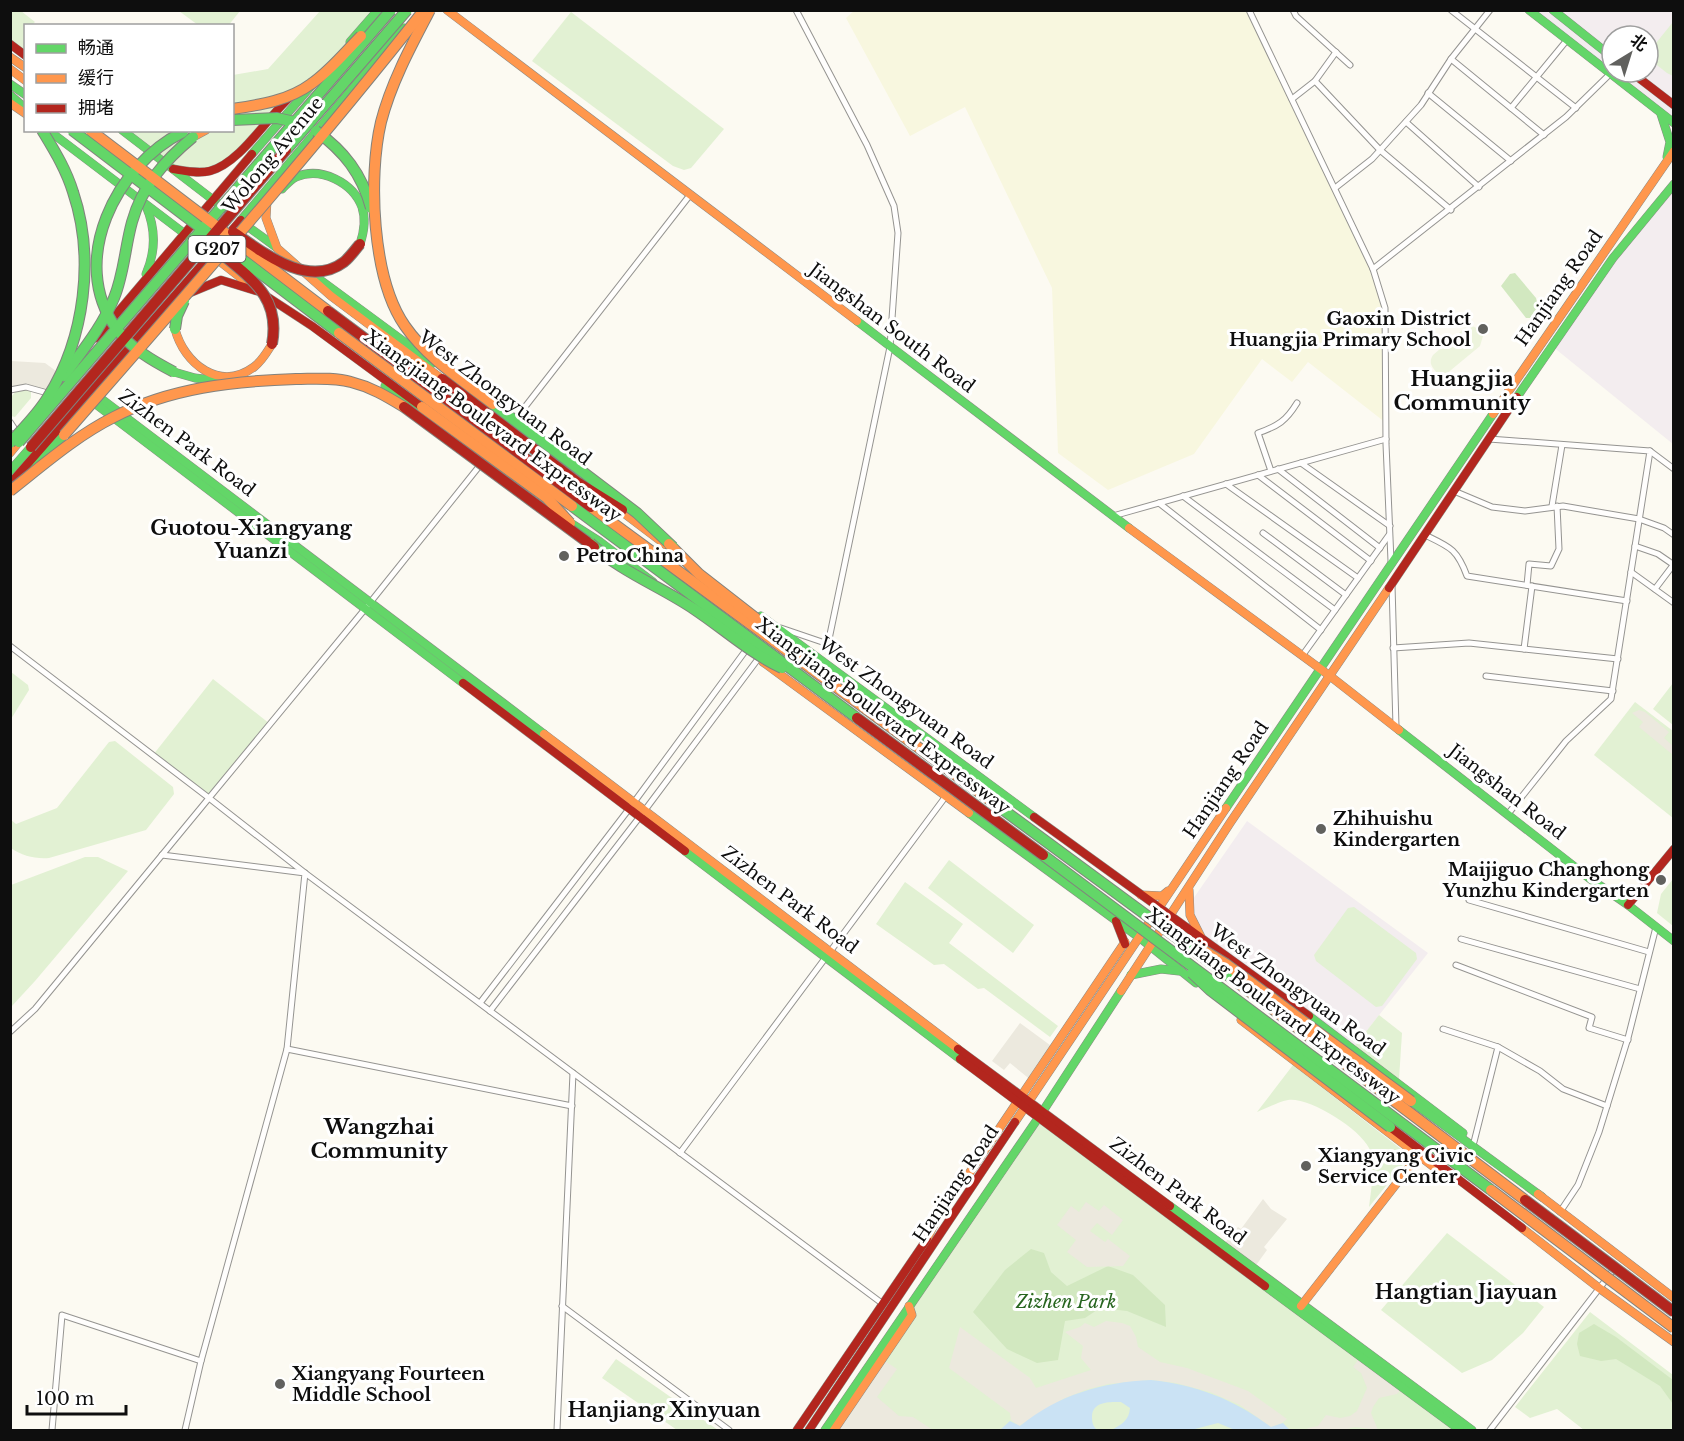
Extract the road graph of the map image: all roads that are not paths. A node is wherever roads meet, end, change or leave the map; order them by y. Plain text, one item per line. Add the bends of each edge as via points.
1 (378, 10) edge
2 (383, 10) edge
3 (391, 10) edge
4 (407, 10) edge
5 (419, 10) edge
6 (424, 10) edge
7 (430, 10) edge
8 (447, 10) edge
9 (796, 10) edge
10 (1249, 10) edge
11 (1293, 10) edge
12 (1451, 10) edge
13 (1490, 10) edge
14 (1529, 10) edge
15 (1553, 10) edge
16 (1475, 29) junction
17 (1567, 40) junction
18 (10, 44) edge
19 (1600, 47) edge
20 (1336, 52) junction
21 (24, 54) edge
22 (10, 57) edge
23 (1451, 59) junction
24 (1600, 64) edge
25 (1350, 65) dead end
26 (24, 67) edge
27 (10, 69) edge
28 (323, 73) junction
29 (1537, 77) junction
30 (24, 80) edge
31 (1315, 81) junction
32 (10, 84) edge
33 (1601, 84) edge
34 (1626, 84) edge
35 (1647, 84) edge
36 (1428, 93) junction
37 (24, 94) edge
38 (10, 95) edge
39 (1292, 99) junction
40 (10, 103) edge
41 (1672, 103) edge
42 (264, 104) junction
43 (24, 107) edge
44 (1511, 108) junction
45 (1576, 108) junction
46 (234, 109) edge
47 (1660, 112) junction
48 (24, 113) edge
49 (234, 113) edge
50 (234, 120) edge
51 (1406, 122) junction
52 (1674, 123) edge
53 (43, 132) edge
54 (51, 132) edge
55 (75, 132) edge
56 (92, 132) edge
57 (125, 132) edge
58 (182, 132) edge
59 (202, 132) edge
60 (1544, 135) junction
61 (1380, 150) junction
62 (1674, 151) edge
63 (1512, 161) junction
64 (1666, 162) junction
65 (287, 165) junction
66 (170, 168) junction
67 (143, 178) junction
68 (1674, 184) edge
69 (1479, 187) junction
70 (1335, 188) junction
71 (690, 195) junction
72 (212, 199) junction
73 (270, 199) junction
74 (142, 200) junction
75 (1451, 210) junction
76 (240, 220) junction
77 (184, 234) junction
78 (377, 241) junction
79 (277, 248) junction
80 (212, 255) junction
81 (1373, 270) junction
82 (194, 283) junction
83 (139, 288) junction
84 (260, 292) junction
85 (890, 346) junction
86 (275, 380) junction
87 (100, 381) junction
88 (10, 390) edge
89 (47, 393) junction
90 (88, 394) junction
91 (1296, 403) dead end
92 (513, 422) junction
93 (11, 433) edge
94 (1386, 439) junction
95 (1490, 439) junction
96 (1562, 445) junction
97 (1650, 451) junction
98 (10, 453) edge
99 (484, 461) junction
100 (1301, 463) junction
101 (1278, 469) junction
102 (1674, 469) edge
103 (10, 471) edge
104 (1271, 471) junction
105 (1258, 475) junction
106 (1226, 484) junction
107 (12, 487) edge
108 (1454, 491) junction
109 (1183, 496) junction
110 (1159, 503) junction
111 (1554, 506) junction
112 (1113, 516) junction
113 (1639, 519) junction
114 (1390, 526) junction
115 (1263, 533) dead end
116 (1390, 534) junction
117 (1425, 535) junction
118 (1674, 535) edge
119 (1635, 546) junction
120 (594, 547) junction
121 (673, 547) junction
122 (1380, 548) junction
123 (1371, 561) junction
124 (1391, 562) junction
125 (1673, 565) edge
126 (1631, 572) junction
127 (1358, 578) junction
128 (1392, 585) junction
129 (1530, 586) junction
130 (1654, 589) junction
131 (1346, 595) junction
132 (1627, 601) junction
133 (1674, 603) edge
134 (368, 606) junction
135 (1335, 610) junction
136 (774, 626) junction
137 (1321, 630) junction
138 (10, 646) edge
139 (1393, 648) junction
140 (1524, 649) junction
141 (746, 650) junction
142 (1302, 656) junction
143 (758, 659) junction
144 (1618, 659) junction
145 (800, 662) junction
146 (1320, 669) junction
147 (798, 674) junction
148 (1330, 676) junction
149 (1486, 676) dead end
150 (1612, 691) junction
151 (1396, 727) junction
152 (946, 796) junction
153 (209, 798) junction
154 (631, 805) junction
155 (642, 814) junction
156 (1508, 814) junction
157 (1674, 849) edge
158 (162, 855) junction
159 (304, 873) junction
160 (1178, 882) junction
161 (1189, 887) junction
162 (1114, 892) junction
163 (1138, 894) junction
164 (1468, 900) dead end
165 (1107, 902) junction
166 (1628, 905) junction
167 (1160, 910) junction
168 (1170, 918) junction
169 (1116, 921) junction
170 (1656, 927) junction
171 (1140, 938) junction
172 (1461, 939) dead end
173 (1204, 941) junction
174 (1674, 941) edge
175 (1125, 942) junction
176 (1151, 946) junction
177 (1649, 952) junction
178 (828, 954) junction
179 (1456, 964) dead end
180 (1120, 966) junction
181 (1182, 971) junction
182 (1131, 975) junction
183 (1640, 989) junction
184 (480, 1003) junction
185 (490, 1011) junction
186 (1443, 1029) dead end
187 (10, 1032) edge
188 (1628, 1040) junction
189 (1498, 1047) junction
190 (287, 1049) junction
191 (573, 1073) junction
192 (1024, 1103) junction
193 (572, 1106) junction
194 (1607, 1106) junction
195 (1041, 1115) junction
196 (1474, 1142) junction
197 (680, 1153) junction
198 (1418, 1156) junction
199 (1542, 1197) junction
200 (1560, 1212) junction
201 (1522, 1228) junction
202 (1622, 1259) junction
203 (1599, 1288) junction
204 (1674, 1298) edge
205 (883, 1304) junction
206 (562, 1306) junction
207 (909, 1306) junction
208 (1300, 1308) junction
209 (1674, 1312) edge
210 (1674, 1328) edge
211 (1674, 1342) edge
212 (201, 1360) junction
213 (52, 1431) edge
214 (185, 1431) edge
215 (558, 1431) edge
216 (729, 1431) edge
217 (797, 1431) edge
218 (809, 1431) edge
219 (825, 1431) edge
220 (834, 1431) edge
221 (1460, 1431) edge
222 (1472, 1431) edge
223 (1490, 1431) edge

1 - 28 main road, Wolong Avenue / G207
2 - 42 main road, bridge via 309,86
3 - 98 main road, bridge
4 - 103 main road, bridge
5 - 65 main road, Wolong Avenue / G207
6 - 73 main road, bridge
7 - 78 main road, bridge via 391,91 378,137
8 - 71 main road, Jiangshan South Road
9 - 85 street via 894,206 898,233
10 - 39 street
11 - 20 street
12 - 16 street
13 - 16 street
14 - 17 main road
15 - 19 main road
16 - 23 street
16 - 29 street
17 - 24 main road
17 - 29 street
18 - 21 main road
20 - 25 street
20 - 31 street
22 - 26 main road
23 - 36 street
23 - 44 street
27 - 30 main road
28 - 66 main road via 286,100 219,168 190,173
28 - 72 main road, Wolong Avenue / G207
29 - 44 street
29 - 45 street
31 - 39 street
31 - 61 street
32 - 37 main road
33 - 45 street
34 - 47 main road
35 - 41 main road
36 - 51 street
36 - 63 street
38 - 43 main road
39 - 70 street
40 - 48 main road
42 - 46 main road, bridge
42 - 49 main road, bridge
44 - 60 street
45 - 60 street
47 - 52 main road
47 - 64 main road via 1670,142
50 - 78 main road, bridge via 277,118 301,123 330,140 350,160 364,184
51 - 61 street
51 - 69 street
53 - 89 main road, bridge via 66,172 78,211 86,277 75,336
54 - 74 main road
55 - 67 main road, Xiangjiang Boulevard Expressway, bridge
56 - 67 main road, Xiangjiang Boulevard Expressway, bridge
57 - 66 main road, West Zhongyuan Road
58 - 86 main road, bridge via 161,144 143,161 113,203 97,257 101,300 112,322 128,340 174,372 218,382
59 - 89 main road, bridge via 176,150 150,182 135,211 113,301 99,328
60 - 63 street
61 - 70 street
61 - 75 street
62 - 64 main road, Hanjiang Road
63 - 69 street
64 - 124 main road, Hanjiang Road
65 - 76 main road, Wolong Avenue / G207
65 - 79 main road via 266,200 266,218
66 - 72 main road, West Zhongyuan Road
67 - 73 main road, bridge via 297,270 331,271 353,256 364,233 365,219 355,194 337,180 318,174 294,178
67 - 82 main road, bridge via 251,280 271,304 276,332 268,350 253,367 226,375 210,373 188,360 175,329 180,307
67 - 145 main road, Xiangjiang Boulevard Expressway, bridge
67 - 147 main road, Xiangjiang Boulevard Expressway, bridge via 282,290
68 - 95 main road, Hanjiang Road via 1613,258
69 - 75 street
70 - 81 street
71 - 85 main road, Jiangshan South Road
71 - 92 street
72 - 76 main road, West Zhongyuan Road
72 - 77 main road, Wolong Avenue / G207
73 - 82 main road, bridge
74 - 77 main road
74 - 83 main road via 150,214 154,239 149,267
75 - 81 street
76 - 79 main road, West Zhongyuan Road
76 - 80 main road, Wolong Avenue / G207
77 - 80 main road
77 - 83 main road, Wolong Avenue / G207
78 - 121 main road, bridge via 384,284 407,331 420,345 457,378 637,513
79 - 92 main road, West Zhongyuan Road
79 - 121 main road, bridge via 331,296 577,482
80 - 84 main road
80 - 87 main road, Wolong Avenue / G207
81 - 94 street via 1385,308
82 - 107 main road, bridge via 64,435
83 - 93 main road, Wolong Avenue / G207
84 - 87 main road via 221,280 189,292 117,369
84 - 99 main road
84 - 120 main road, bridge via 547,498
85 - 112 main road, Jiangshan South Road
85 - 136 street via 828,644
86 - 107 main road, bridge via 196,388 135,407 85,433
86 - 120 main road, bridge via 348,381 376,390
87 - 90 main road, Wolong Avenue / G207
88 - 89 street via 26,387
89 - 93 main road, bridge
90 - 107 main road, Wolong Avenue / G207
90 - 134 main road, Zizhen Park Road
91 - 104 street via 1278,425 1258,433
92 - 136 main road, West Zhongyuan Road via 570,464 596,492
94 - 100 street
94 - 114 street
95 - 96 street
95 - 108 main road, Hanjiang Road
96 - 97 street
96 - 111 street
97 - 102 street
97 - 113 street
99 - 134 street
99 - 141 main road
100 - 101 street
100 - 114 street
101 - 104 street
101 - 122 street
104 - 105 street
105 - 106 street
105 - 123 street
106 - 109 street
106 - 127 street
108 - 111 street via 1492,507 1525,511
108 - 117 main road, Hanjiang Road
109 - 110 street
109 - 135 street
110 - 112 street
110 - 137 street
111 - 113 street
111 - 129 street via 1559,549 1551,566 1529,564
112 - 142 main road, Jiangshan South Road
113 - 118 street
113 - 119 street
114 - 116 street
115 - 131 street
116 - 122 street
116 - 124 street
117 - 128 main road, Hanjiang Road
117 - 129 street via 1458,555 1467,576
119 - 125 street via 1658,554
119 - 126 street
120 - 147 main road, bridge via 639,579 692,608 761,659
121 - 145 main road, bridge via 699,574 776,634
122 - 123 street
123 - 127 street
124 - 146 main road, Hanjiang Road
125 - 130 street
126 - 130 street
126 - 132 street
127 - 131 street
128 - 139 street
128 - 148 main road, Hanjiang Road
129 - 132 street
129 - 140 street
130 - 133 street
131 - 135 street
132 - 144 street
134 - 153 street
134 - 154 main road, Zizhen Park Road
135 - 137 street
136 - 163 main road, West Zhongyuan Road
137 - 142 street
138 - 153 street
139 - 140 street via 1469,644
139 - 151 street
140 - 144 street
141 - 143 main road
141 - 154 street
142 - 146 main road, Jiangshan South Road
143 - 152 main road
143 - 155 street
144 - 150 street
145 - 162 main road, Xiangjiang Boulevard Expressway, bridge
146 - 148 main road, Jiangshan Road
146 - 160 main road, Hanjiang Road
147 - 165 main road, Xiangjiang Boulevard Expressway, bridge
148 - 151 main road, Jiangshan Road
148 - 161 main road, Hanjiang Road
149 - 150 street
150 - 156 street via 1611,699 1566,741
151 - 156 main road, Jiangshan Road
152 - 169 main road
152 - 178 street
153 - 158 street
153 - 159 street
154 - 155 main road, Zizhen Park Road
154 - 184 street
155 - 178 main road, Zizhen Park Road
155 - 185 street
156 - 166 main road, Jiangshan Road
157 - 166 main road
158 - 159 street
158 - 187 street via 35,1009
159 - 184 street
159 - 190 street
160 - 163 main road via 1162,896
160 - 167 main road, Hanjiang Road
161 - 168 main road, Hanjiang Road
161 - 173 main road via 1193,926
162 - 199 main road, bridge via 1140,904 1226,964
162 - 209 main road, Xiangjiang Boulevard Expressway, bridge
163 - 167 main road, West Zhongyuan Road
164 - 177 street
165 - 201 main road, bridge via 1125,922 1210,990
165 - 210 main road, Xiangjiang Boulevard Expressway, bridge
166 - 170 main road, Jiangshan Road
167 - 168 main road, West Zhongyuan Road
167 - 171 main road, Hanjiang Road
168 - 173 main road, West Zhongyuan Road
168 - 176 main road, Hanjiang Road
169 - 171 main road
169 - 175 main road
170 - 174 main road, Jiangshan Road
170 - 177 street
171 - 176 main road
171 - 180 main road, Hanjiang Road
172 - 183 street
173 - 196 main road, West Zhongyuan Road
175 - 180 main road via 1128,952
175 - 192 main road
176 - 181 main road
176 - 182 main road, Hanjiang Road
177 - 183 street
178 - 192 main road, Zizhen Park Road
178 - 197 street
179 - 188 street via 1592,1017 1589,1028
180 - 192 main road, Hanjiang Road
181 - 182 main road via 1153,968
181 - 198 main road
182 - 195 main road, Hanjiang Road
183 - 188 street
184 - 185 street
185 - 191 street
186 - 189 street
188 - 194 street
189 - 194 street via 1563,1089
189 - 196 street
190 - 193 street
190 - 212 street
191 - 193 street
191 - 197 street
192 - 195 main road, Zizhen Park Road
192 - 205 main road via 943,1206 924,1245
192 - 218 main road, Hanjiang Road
193 - 206 street
194 - 200 street via 1578,1185
195 - 207 main road, Hanjiang Road
195 - 208 main road, Zizhen Park Road
196 - 199 main road, West Zhongyuan Road
197 - 205 street
198 - 201 main road
198 - 208 main road
199 - 200 main road, West Zhongyuan Road
200 - 202 main road, West Zhongyuan Road
201 - 203 main road
202 - 203 street
202 - 204 main road, West Zhongyuan Road
203 - 211 main road
203 - 223 street
205 - 217 main road
206 - 215 street
206 - 216 street
207 - 219 main road, Hanjiang Road
207 - 220 main road via 912,1315
208 - 221 main road, Zizhen Park Road
208 - 222 main road, Zizhen Park Road
212 - 213 street via 62,1315
212 - 214 street

